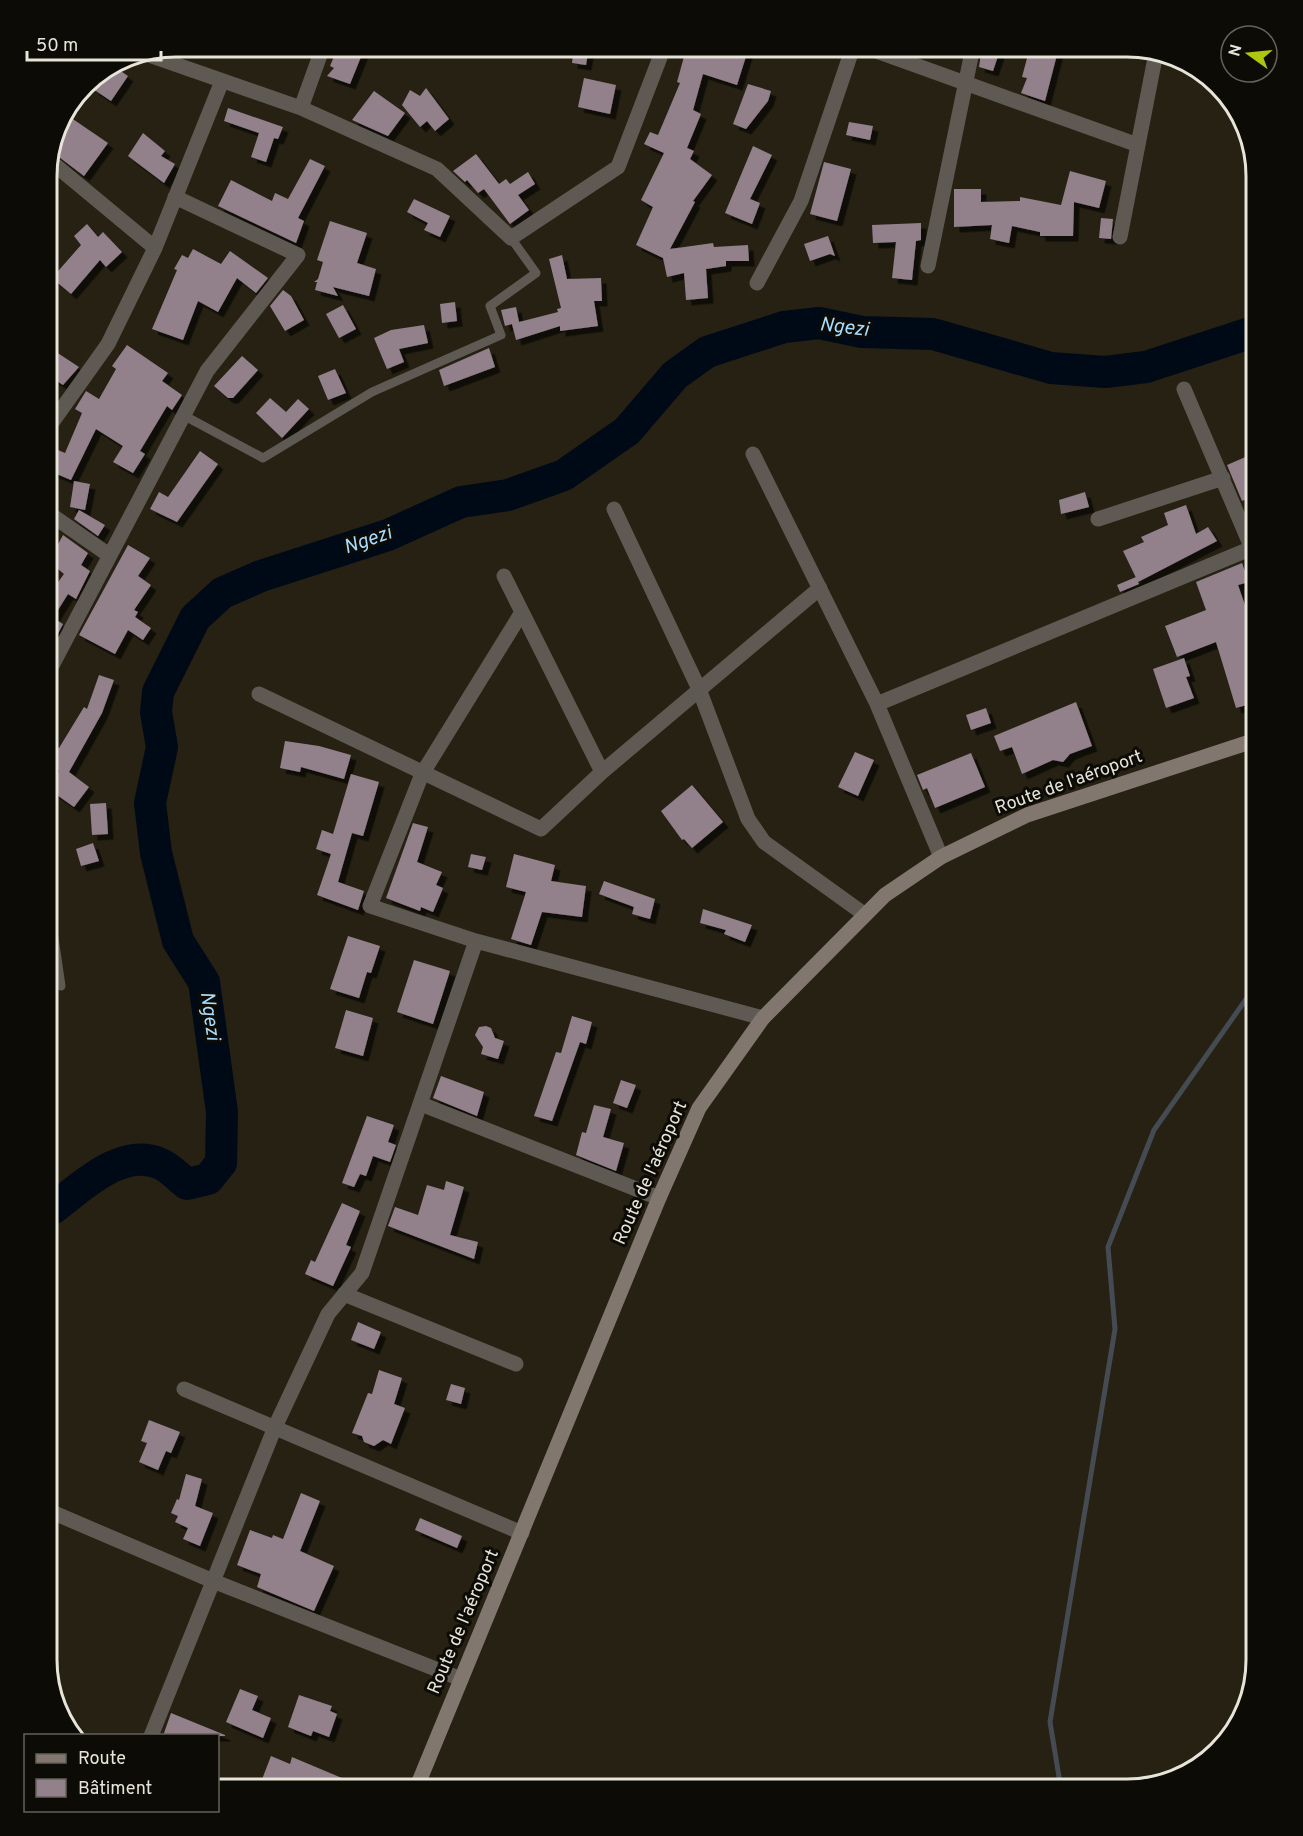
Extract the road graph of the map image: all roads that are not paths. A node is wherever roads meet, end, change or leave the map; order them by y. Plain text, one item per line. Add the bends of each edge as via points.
1 (319, 57) edge
2 (660, 57) edge
3 (850, 57) edge
4 (892, 57) edge
5 (971, 57) edge
6 (158, 58) edge
7 (1155, 60) edge
8 (222, 81) junction
9 (965, 84) junction
10 (301, 108) junction
11 (1138, 145) junction
12 (57, 167) edge
13 (175, 197) junction
14 (1120, 237) dead end
15 (511, 238) junction
16 (155, 248) junction
17 (928, 266) dead end
18 (757, 284) dead end
19 (1184, 389) dead end
20 (183, 414) junction
21 (57, 416) edge
22 (753, 454) dead end
23 (1222, 478) junction
24 (614, 509) dead end
25 (57, 519) edge
26 (1098, 519) dead end
27 (1246, 534) edge
28 (109, 555) junction
29 (1246, 556) edge
30 (504, 576) dead end
31 (820, 588) junction
32 (522, 612) junction
33 (57, 656) edge
34 (699, 689) junction
35 (259, 694) dead end
36 (877, 704) junction
37 (1246, 744) edge
38 (602, 772) junction
39 (422, 774) junction
40 (941, 857) junction
41 (864, 914) junction
42 (476, 941) junction
43 (57, 954) edge
44 (62, 986) dead end
45 (763, 1018) junction
46 (421, 1104) junction
47 (659, 1198) junction
48 (344, 1294) junction
49 (516, 1365) dead end
50 (184, 1389) dead end
51 (275, 1427) junction
52 (57, 1515) edge
53 (522, 1533) junction
54 (213, 1581) junction
55 (461, 1679) junction
56 (153, 1734) edge
57 (420, 1779) edge

1 - 10 street
2 - 15 street via 618,167
3 - 18 street via 801,201
4 - 9 street
5 - 9 street
6 - 8 street
7 - 11 street
8 - 10 street
8 - 13 street
9 - 11 street
9 - 17 street
10 - 15 street via 437,168
11 - 14 street
12 - 16 street
13 - 16 street
13 - 20 street via 298,255 207,371
15 - 20 lane via 536,273 490,306 501,335 372,392 263,458
16 - 21 street via 108,344
19 - 23 street
20 - 28 street
22 - 31 street
23 - 26 street
23 - 27 street
24 - 34 street
25 - 28 street
28 - 33 street
29 - 36 street
30 - 32 street
31 - 34 street
31 - 36 street
32 - 38 street
32 - 39 street
34 - 38 street
34 - 41 street via 747,819 764,842
35 - 39 street
36 - 40 street
37 - 40 street, Route de l'aéroport via 1027,815
38 - 39 street via 541,829
39 - 42 street via 370,906
40 - 41 street, Route de l'aéroport
41 - 45 street, Route de l'aéroport
42 - 45 street
42 - 46 street
43 - 44 lane
45 - 47 street, Route de l'aéroport via 699,1108
46 - 47 street
46 - 48 street via 362,1273
47 - 53 street, Route de l'aéroport
48 - 49 street
48 - 51 street via 328,1314
50 - 51 street
51 - 53 street
51 - 54 street
52 - 54 street
53 - 55 street, Route de l'aéroport
54 - 55 street
54 - 56 street
55 - 57 street, Route de l'aéroport

